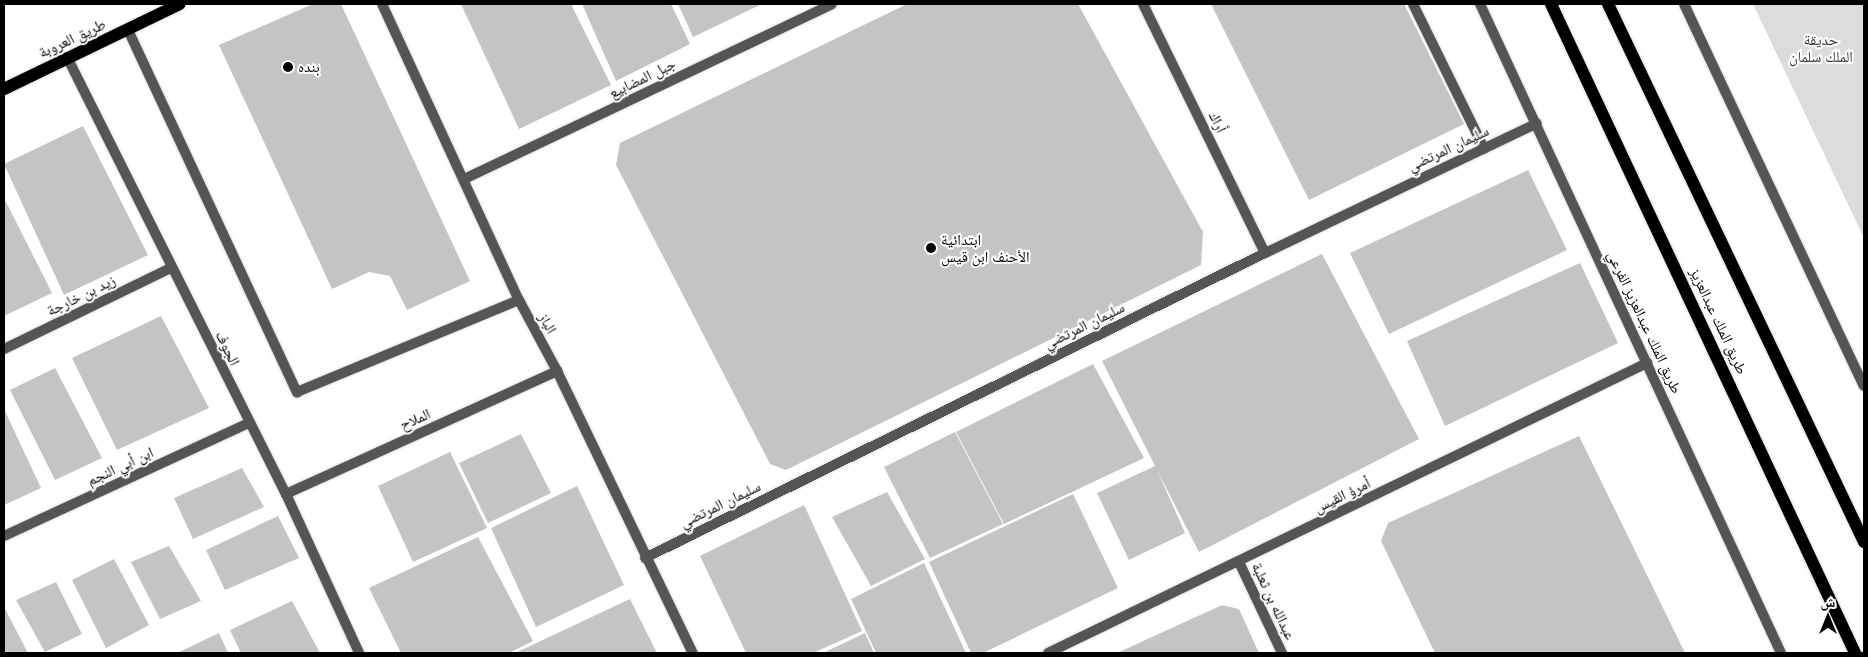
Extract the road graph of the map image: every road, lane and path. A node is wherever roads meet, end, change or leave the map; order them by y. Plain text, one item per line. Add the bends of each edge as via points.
1 (180, 4) edge
2 (382, 4) edge
3 (832, 4) edge
4 (1143, 4) edge
5 (1413, 4) edge
6 (1480, 4) edge
7 (1552, 4) edge
8 (1608, 4) edge
9 (1684, 4) edge
10 (128, 30) junction
11 (67, 57) junction
12 (4, 88) edge
13 (1538, 123) junction
14 (1484, 148) junction
15 (464, 179) junction
16 (1265, 253) junction
17 (171, 268) junction
18 (519, 300) junction
19 (4, 349) edge
20 (1648, 363) junction
21 (557, 371) junction
22 (1864, 386) edge
23 (248, 423) junction
24 (286, 494) junction
25 (4, 536) edge
26 (1864, 542) edge
27 (645, 558) junction
28 (1239, 562) junction
29 (1060, 651) edge
30 (359, 653) edge
31 (693, 653) edge
32 (1048, 653) edge
33 (1282, 653) edge
34 (1781, 653) edge
35 (1855, 653) edge

1 - 10 main road, طريق العروبة
2 - 15 street, الباز
3 - 15 street, جبل المضابيع
4 - 16 street, أراك
5 - 14 street
6 - 13 street, طريق الملك عبدالعزيز الفرعي
7 - 35 main road, طريق الملك عبدالعزيز
8 - 26 main road
9 - 22 street
10 - 11 main road, طريق العروبة
10 - 18 street via 297,392
11 - 12 main road, طريق العروبة
11 - 17 street, الجوف
13 - 14 street, سليمان المرتضي
13 - 20 street, طريق الملك عبدالعزيز الفرعي
14 - 16 street, سليمان المرتضي
15 - 18 street, الباز
16 - 27 street, سليمان المرتضي
17 - 19 street, زيد بن خارجة
17 - 23 street, الجوف
18 - 21 street, الباز
20 - 28 street, أمرؤ القيس
20 - 34 street, طريق الملك عبدالعزيز الفرعي
21 - 24 street, الملاح
21 - 27 street, الباز
23 - 24 street, الجوف
23 - 25 street, ابن أبي النجم
24 - 30 street, الجوف
27 - 31 street, الباز
28 - 29 street, أمرؤ القيس
28 - 33 street, عبدالله بن ثعلبة
29 - 32 street, أمرؤ القيس

